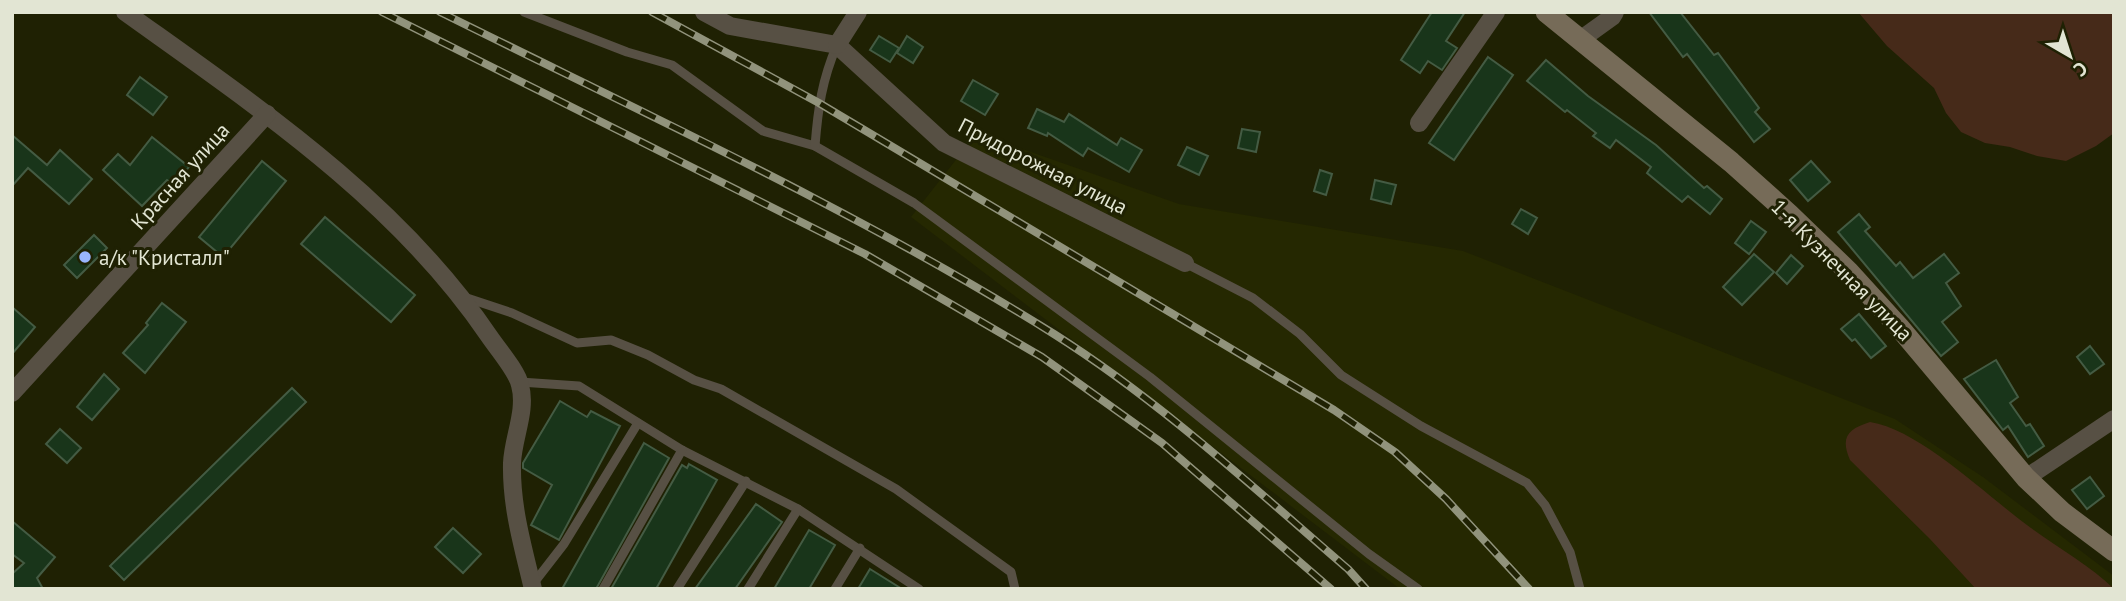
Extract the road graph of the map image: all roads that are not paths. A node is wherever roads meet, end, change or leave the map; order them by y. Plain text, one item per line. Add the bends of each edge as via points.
1 (125, 12) edge
2 (524, 12) edge
3 (704, 12) edge
4 (858, 12) edge
5 (1496, 12) edge
6 (1546, 12) edge
7 (1615, 12) edge
8 (1580, 40) junction
9 (837, 45) junction
10 (267, 114) junction
11 (1419, 123) dead end
12 (815, 146) junction
13 (1185, 263) joint
14 (462, 296) junction
15 (520, 382) junction
16 (12, 393) edge
17 (2114, 419) edge
18 (638, 423) junction
19 (682, 450) junction
20 (2026, 478) junction
21 (746, 481) junction
22 (798, 509) junction
23 (860, 548) junction
24 (2114, 551) edge
25 (532, 587) edge
26 (603, 589) edge
27 (677, 589) edge
28 (748, 589) edge
29 (835, 589) edge
30 (919, 589) edge
31 (1015, 589) edge
32 (1418, 589) edge
33 (1580, 589) edge

1 - 10 street
2 - 12 lane via 672,65 763,131
3 - 9 street via 730,26
4 - 9 street
5 - 11 street
6 - 8 street, 1-я Кузнечная улица
7 - 8 street
8 - 20 street, 1-я Кузнечная улица via 1731,163 1849,272
9 - 12 lane via 825,74
9 - 13 street, Придорожная улица via 944,143
10 - 14 street via 339,173
10 - 16 street, Красная улица
12 - 32 lane via 914,203 989,257 1150,377
13 - 33 lane via 1253,298 1300,334 1341,375 1421,426 1527,483 1545,505 1570,552
14 - 15 street
14 - 31 lane via 577,343 611,340 721,389 906,496 1011,572
15 - 18 lane via 579,387
15 - 25 street via 513,505
17 - 20 street
18 - 19 lane
18 - 25 lane via 564,544
19 - 21 lane
19 - 26 lane
20 - 24 street, 1-я Кузнечная улица
21 - 22 lane
21 - 27 lane
22 - 23 lane
22 - 28 lane
23 - 29 lane
23 - 30 lane

